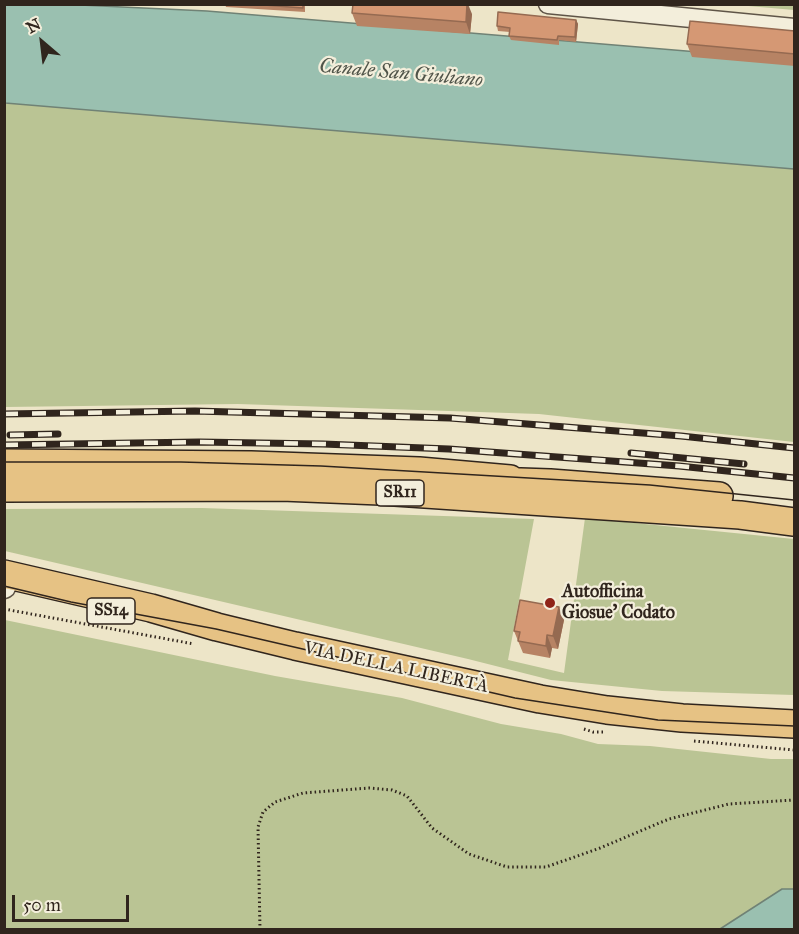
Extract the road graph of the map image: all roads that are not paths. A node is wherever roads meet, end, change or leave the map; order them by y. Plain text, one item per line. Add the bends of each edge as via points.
1 (548, 4) edge
2 (795, 28) edge
3 (4, 463) edge
4 (4, 483) edge
5 (550, 483) junction
6 (4, 488) edge
7 (795, 504) edge
8 (795, 522) edge
9 (5, 585) edge
10 (795, 723) edge

1 - 2 street
3 - 5 highway via 419,471
4 - 5 highway, SR11 via 270,478
5 - 7 highway, SR11
6 - 8 highway, SR11 via 315,489 740,515
9 - 10 highway, VIA DELLA LIBERTÀ via 151,608 217,627 540,699 607,710

